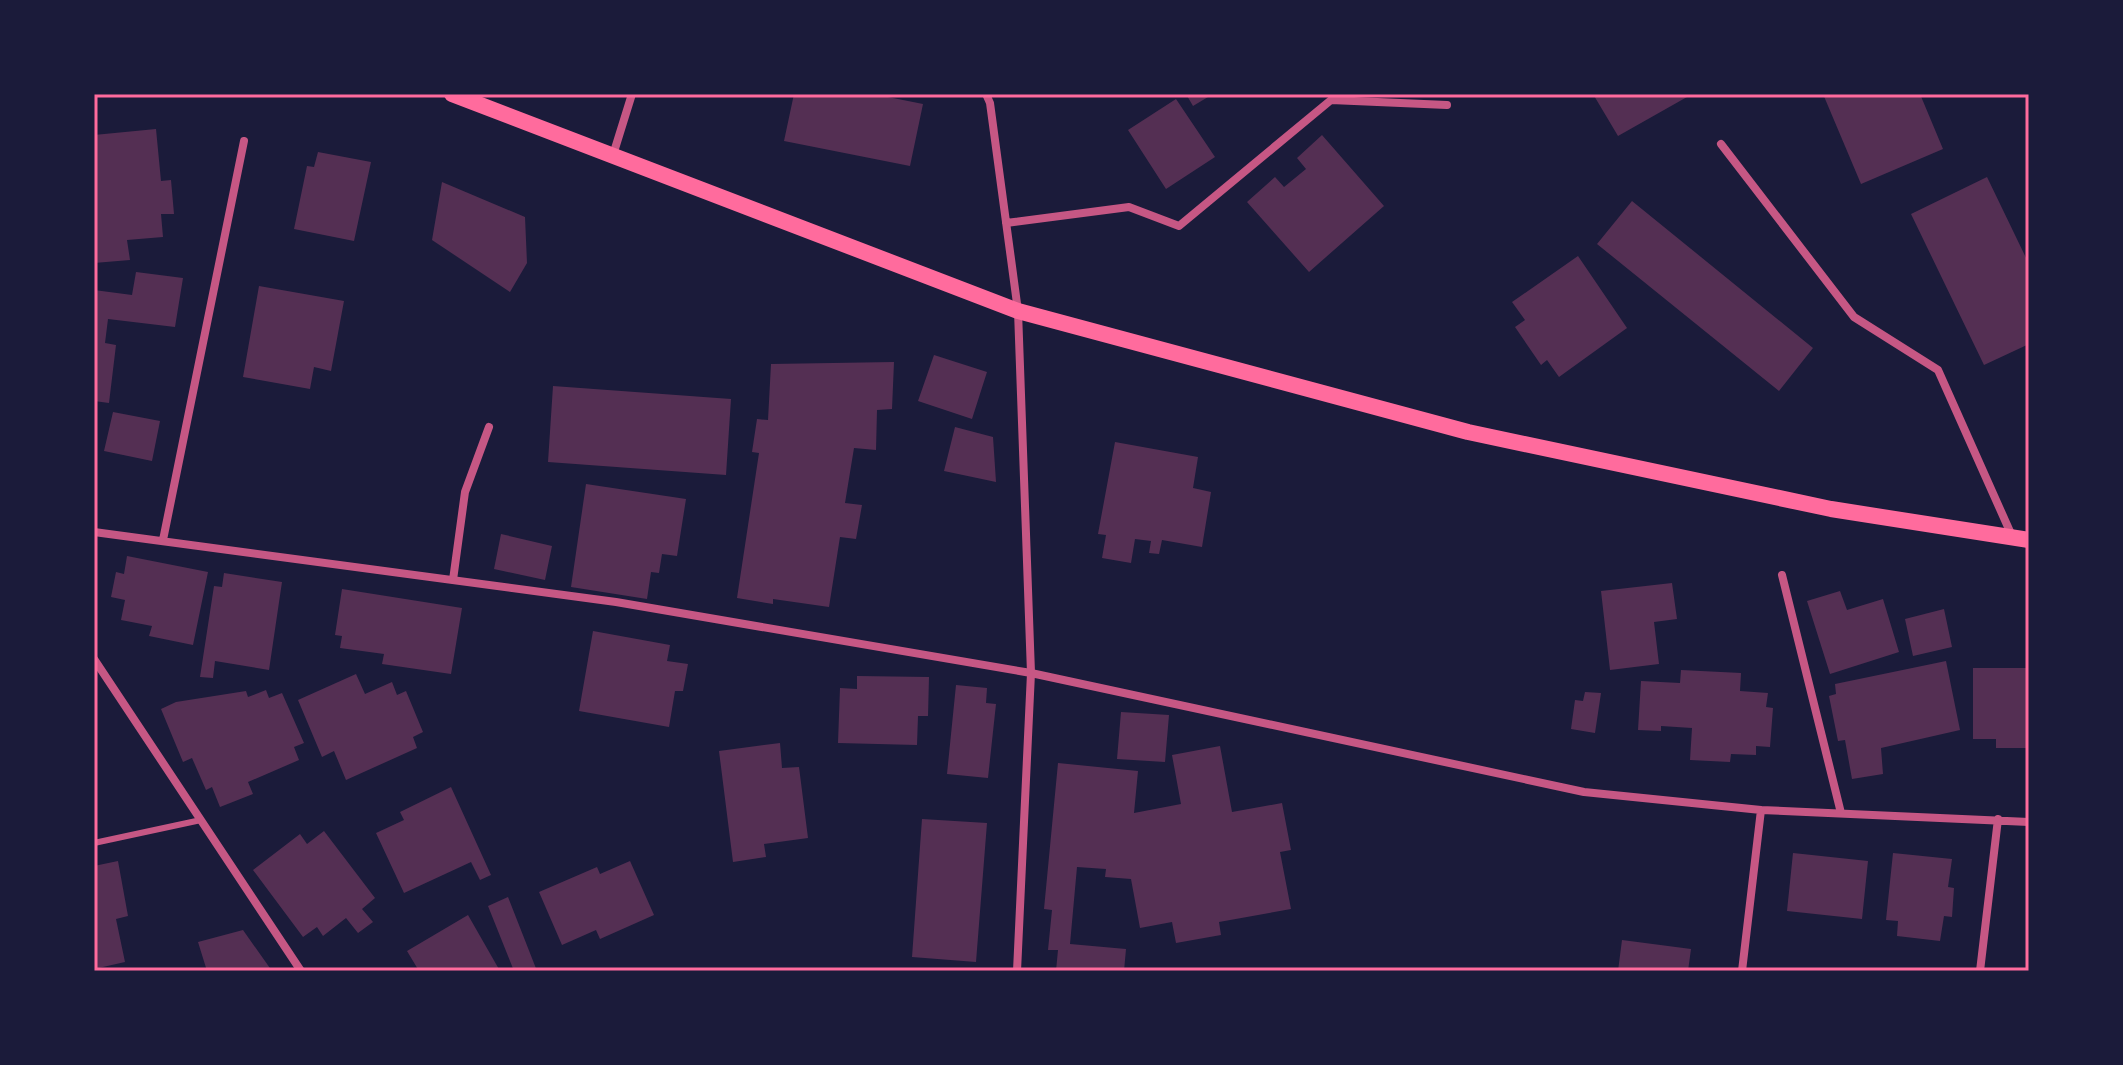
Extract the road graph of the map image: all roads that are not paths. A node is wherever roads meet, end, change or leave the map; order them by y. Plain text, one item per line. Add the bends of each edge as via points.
1 (452, 94) edge
2 (632, 94) edge
3 (986, 94) edge
4 (1330, 97) edge
5 (1447, 105) dead end
6 (244, 141) dead end
7 (1721, 144) dead end
8 (613, 155) junction
9 (1006, 223) junction
10 (1018, 311) junction
11 (489, 427) dead end
12 (94, 532) edge
13 (2021, 538) edge
14 (163, 540) junction
15 (1782, 575) dead end
16 (453, 580) junction
17 (94, 659) edge
18 (1031, 673) junction
19 (1761, 810) junction
20 (1841, 813) junction
21 (1998, 819) junction
22 (201, 820) junction
23 (2029, 822) edge
24 (94, 843) edge
25 (301, 971) edge
26 (1017, 971) edge
27 (1742, 971) edge
28 (1980, 971) edge

1 - 8 main road
2 - 8 street
3 - 9 street
4 - 5 street
4 - 9 street via 1179,226 1129,207
6 - 14 street
7 - 13 street via 1854,317 1938,370
8 - 10 main road
9 - 10 street
10 - 13 main road via 1468,432 1831,509
10 - 18 street
11 - 16 street via 465,492
12 - 14 street
14 - 16 street
15 - 20 street
16 - 18 street via 616,602
17 - 22 street
18 - 19 street via 1584,792
18 - 26 street
19 - 20 street
19 - 27 street
20 - 21 street
21 - 23 street
21 - 28 street
22 - 24 lane
22 - 25 street

